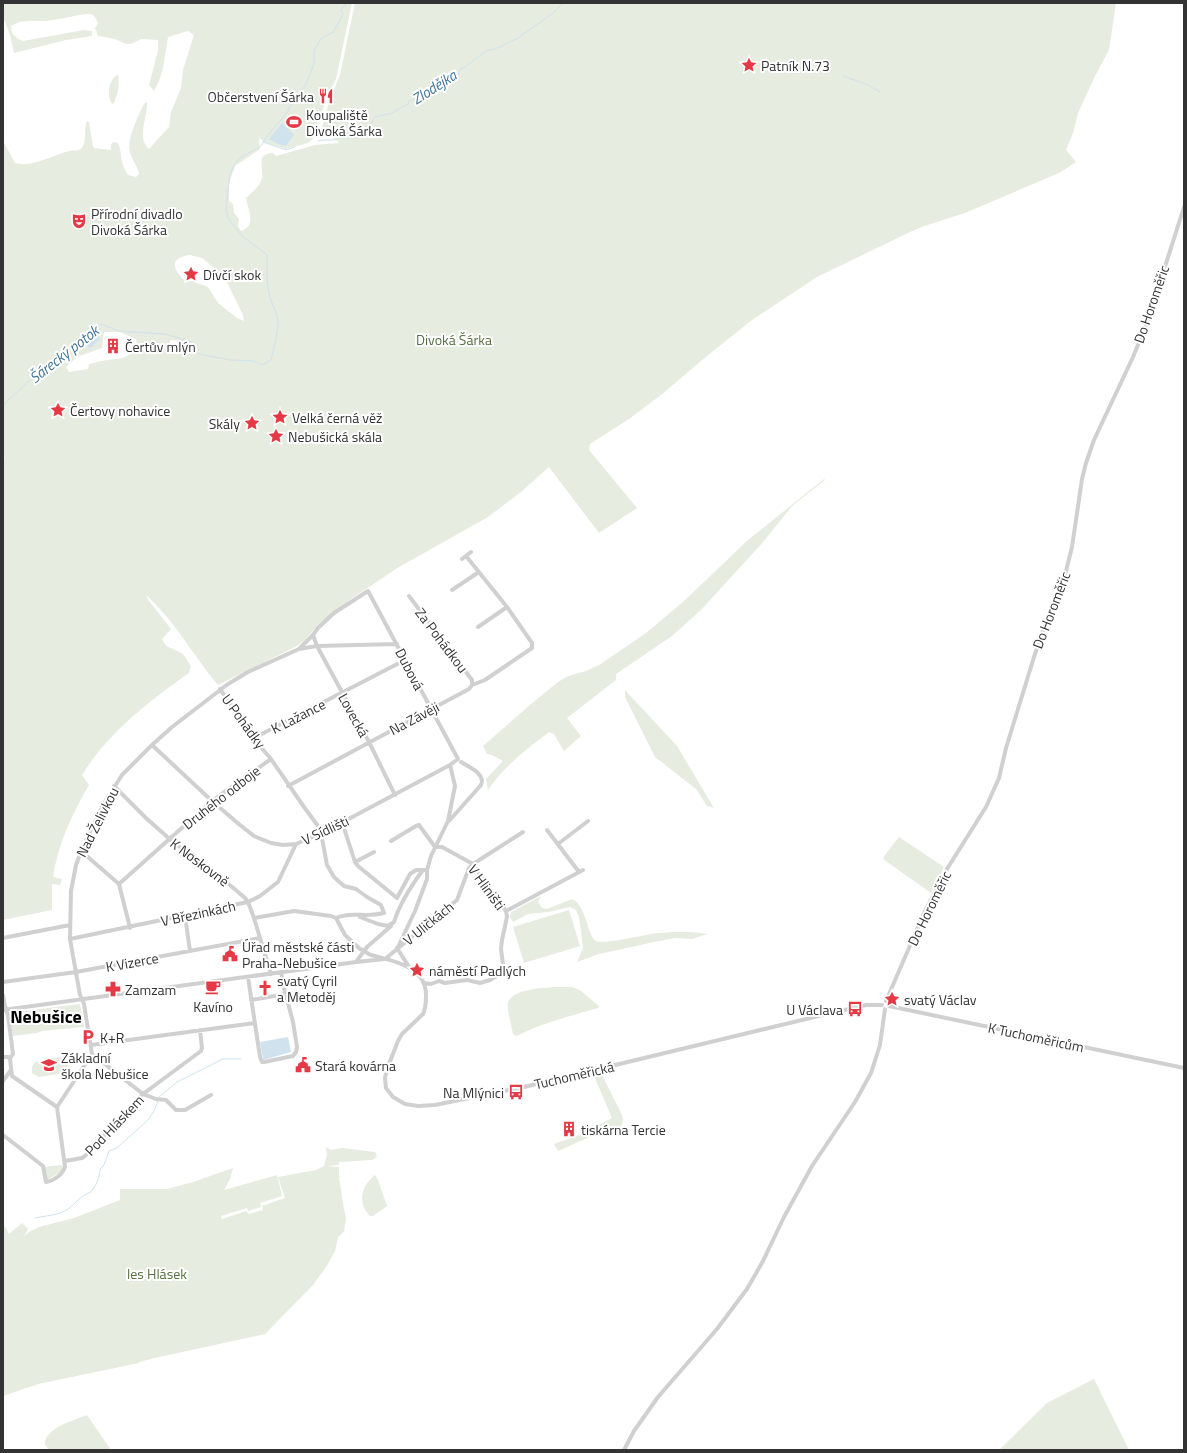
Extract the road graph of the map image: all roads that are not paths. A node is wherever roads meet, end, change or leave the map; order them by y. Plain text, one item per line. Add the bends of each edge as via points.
1 (1184, 207) edge
2 (1182, 221) edge
3 (471, 552) dead end
4 (479, 572) junction
5 (452, 590) dead end
6 (409, 596) dead end
7 (506, 606) junction
8 (478, 626) dead end
9 (313, 635) junction
10 (397, 644) junction
11 (317, 646) junction
12 (299, 649) junction
13 (405, 660) junction
14 (472, 685) junction
15 (220, 689) junction
16 (342, 693) junction
17 (432, 709) junction
18 (254, 738) junction
19 (369, 742) junction
20 (152, 745) junction
21 (271, 759) junction
22 (461, 762) dead end
23 (450, 766) junction
24 (114, 786) junction
25 (288, 786) junction
26 (395, 795) junction
27 (212, 801) junction
28 (448, 821) junction
29 (588, 821) dead end
30 (342, 822) junction
31 (547, 830) dead end
32 (523, 832) dead end
33 (321, 833) junction
34 (169, 839) junction
35 (392, 841) dead end
36 (296, 844) junction
37 (558, 844) junction
38 (435, 847) junction
39 (81, 851) junction
40 (374, 852) dead end
41 (355, 862) junction
42 (473, 864) junction
43 (425, 870) junction
44 (119, 884) junction
45 (248, 902) junction
46 (506, 911) junction
47 (185, 916) junction
48 (358, 916) junction
49 (254, 918) junction
50 (336, 918) junction
51 (394, 922) junction
52 (70, 925) junction
53 (130, 928) junction
54 (3, 938) edge
55 (260, 938) junction
56 (70, 939) junction
57 (397, 948) junction
58 (190, 951) junction
59 (365, 951) junction
60 (385, 959) junction
61 (356, 962) junction
62 (409, 967) junction
63 (76, 972) junction
64 (281, 972) junction
65 (270, 974) junction
66 (248, 977) junction
67 (3, 982) edge
68 (424, 983) junction
69 (286, 994) junction
70 (3, 995) edge
71 (82, 1000) junction
72 (251, 1000) junction
73 (887, 1005) junction
74 (4, 1010) edge
75 (255, 1023) junction
76 (200, 1030) junction
77 (90, 1045) junction
78 (92, 1054) junction
79 (5, 1057) edge
80 (1184, 1068) edge
81 (11, 1070) junction
82 (3, 1081) edge
83 (143, 1094) junction
84 (211, 1095) dead end
85 (57, 1107) junction
86 (3, 1135) edge
87 (65, 1161) junction
88 (624, 1450) edge

1 - 2 street, Do Horoměřic
2 - 73 street, Do Horoměřic via 1148,320 1086,462 1065,575 1034,657 999,778 986,806 947,869 925,911
3 - 4 street via 464,557
4 - 5 street
4 - 7 street
6 - 14 street, Za Pohádkou via 472,680
7 - 8 street
7 - 14 street, Na Závěji via 532,643 532,648 486,680
9 - 10 street, Dubová via 334,613 368,591
9 - 11 street, Lovecká
9 - 12 street
10 - 11 street
10 - 13 street, Dubová
11 - 12 street
11 - 16 street, Lovecká
12 - 15 street, Nad Želivkou via 248,672
13 - 16 street, K Lažance
13 - 17 street, Dubová
14 - 17 street, Na Závěji
15 - 18 street, U Pohádky
15 - 20 street, Nad Želivkou
16 - 18 street, K Lažance
16 - 19 street, Lovecká
17 - 19 street, Na Závěji
17 - 23 street, Dubová via 458,758
18 - 21 street, U Pohádky
19 - 25 street, Na Závěji
19 - 26 street, Lovecká
20 - 24 street, Nad Želivkou
20 - 27 street, V Sídlišti
21 - 25 street, U Pohádky
21 - 27 street, Druhého odboje
22 - 28 street via 479,774 483,782
23 - 26 street, V Sídlišti
23 - 28 street via 455,786
24 - 34 street, K Noskovně
24 - 39 street, Nad Želivkou
25 - 33 street, U Pohádky
26 - 30 street, V Sídlišti
27 - 34 street, Druhého odboje
27 - 36 street, V Sídlišti via 254,836 271,843
28 - 38 street
29 - 37 street
30 - 33 street, V Sídlišti
30 - 41 street
31 - 37 street
32 - 42 street, V Uličkách
33 - 36 street, V Sídlišti
33 - 48 street via 327,864 334,877 344,886 356,889 381,905 384,914
34 - 44 street, Druhého odboje
34 - 45 street, K Noskovně
35 - 38 street via 417,825
36 - 45 street, V Březinkách via 278,882
37 - 46 street via 581,871
38 - 42 street, V Hliništi via 442,847
38 - 43 street
39 - 44 street
39 - 52 street, Nad Želivkou via 71,891
40 - 41 street
41 - 43 street via 397,898 410,874 416,870
42 - 46 street, V Hliništi via 488,889
42 - 57 street, V Uličkách via 456,900
43 - 51 street via 404,898
43 - 57 street via 427,879
44 - 53 street
45 - 47 street, V Březinkách
45 - 49 street, K Noskovně
46 - 68 street, V Hliništi via 501,948 504,972 480,982 467,980
47 - 53 street, V Březinkách
47 - 58 street
48 - 50 street via 343,915
48 - 51 street via 388,926
49 - 50 street via 294,911 327,914
49 - 55 street, K Noskovně
50 - 59 street via 345,935
51 - 59 street
52 - 54 street
52 - 56 street, Nad Želivkou
53 - 56 street, V Březinkách
55 - 58 street, K Vizerce
55 - 65 street, K Noskovně
56 - 63 street, Nad Želivkou
57 - 60 street
57 - 62 street
58 - 63 street, K Vizerce
59 - 60 street
59 - 61 street
60 - 61 street
60 - 62 street
61 - 64 street
62 - 68 street
63 - 67 street, K Vizerce
63 - 71 street, Nad Želivkou
64 - 65 street
64 - 69 street
65 - 66 street
66 - 71 street
66 - 72 street
68 - 73 street, Tuchoměřická via 426,992 423,1014 402,1034 385,1078 386,1088 393,1097 405,1104 418,1106 435,1105 524,1087 866,1005 882,1005 883,1002
69 - 72 street
69 - 75 street via 297,1047 295,1054 262,1062
70 - 74 street
71 - 74 street
71 - 77 street, Nad Želivkou
72 - 75 street
73 - 80 street, K Tuchoměřicům
73 - 88 street, Do Horoměřic via 880,1045 871,1073 855,1102 812,1166 747,1289 717,1329 658,1397
74 - 79 street via 8,1015 13,1054 11,1057
75 - 76 street
76 - 77 street
76 - 83 street, Pod Hláskem via 201,1051
77 - 78 street, Nad Želivkou
78 - 83 street
78 - 85 street
79 - 81 street via 10,1059
81 - 82 street
81 - 85 street via 13,1076
83 - 84 street via 166,1100 176,1110 185,1110
83 - 87 street, Pod Hláskem via 85,1156
85 - 87 street
86 - 87 street via 43,1166 46,1182 63,1173

